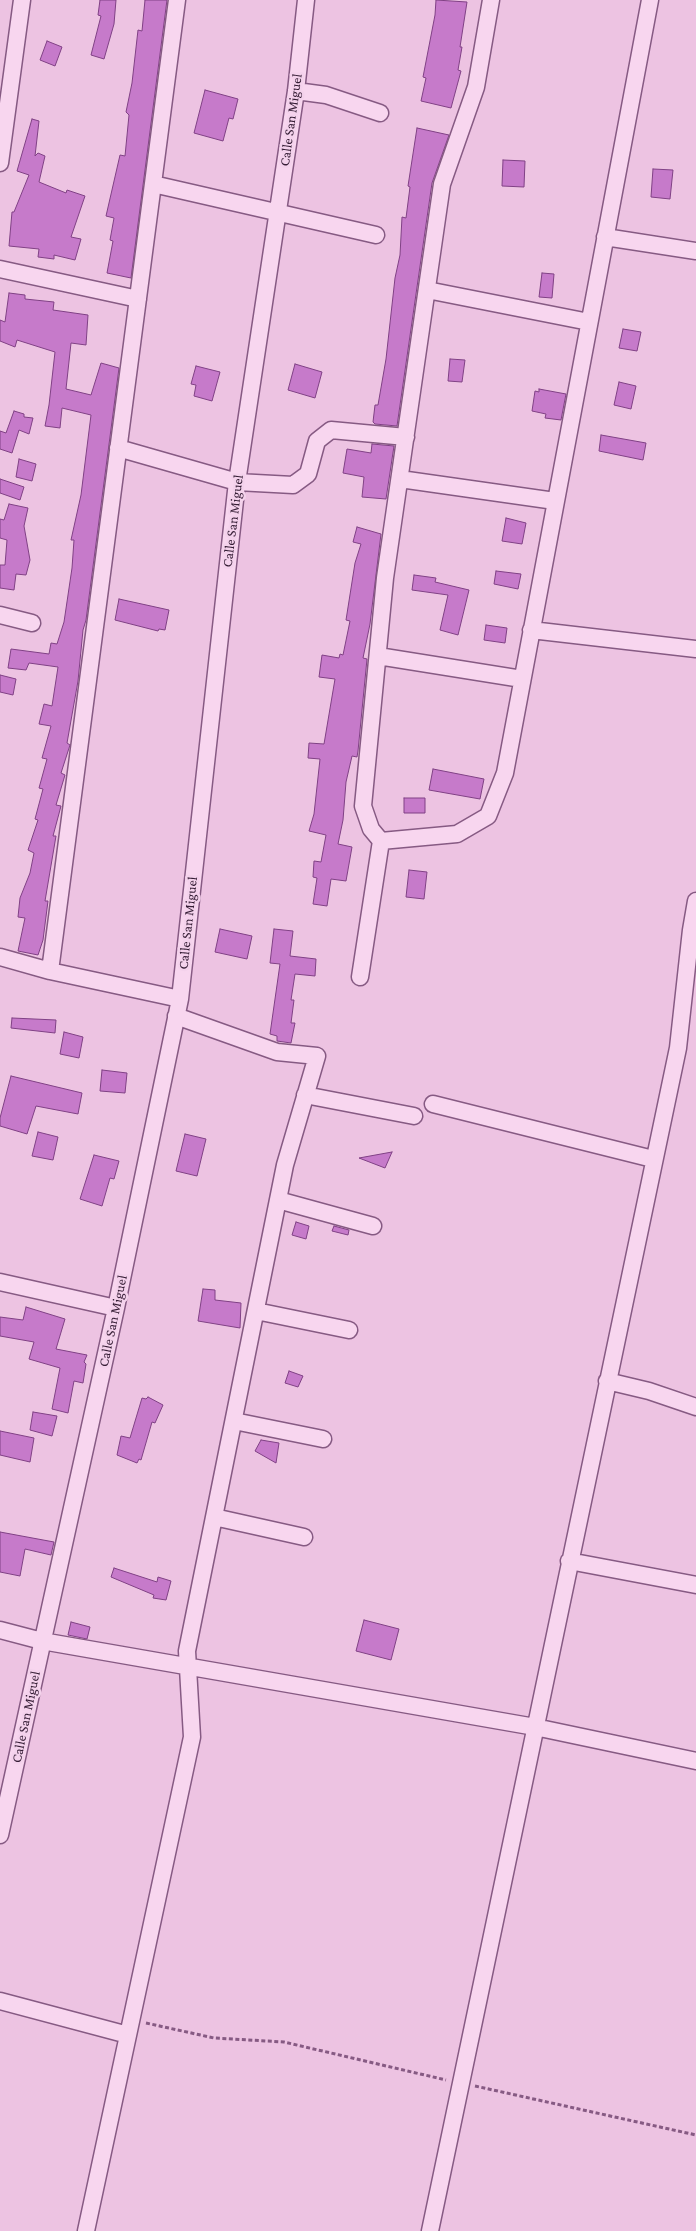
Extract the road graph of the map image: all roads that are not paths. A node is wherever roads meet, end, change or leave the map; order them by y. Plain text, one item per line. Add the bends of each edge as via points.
1 (22, 0) edge
2 (177, 0) edge
3 (306, 0) edge
4 (491, 0) edge
5 (650, 0) edge
6 (296, 91) junction
7 (380, 113) dead end
8 (0, 164) edge
9 (153, 184) junction
10 (277, 212) junction
11 (376, 234) dead end
12 (605, 237) junction
13 (696, 251) edge
14 (0, 269) edge
15 (427, 290) junction
16 (138, 299) junction
17 (589, 322) junction
18 (406, 437) junction
19 (118, 448) junction
20 (400, 479) junction
21 (237, 482) junction
22 (555, 501) junction
23 (0, 615) edge
24 (32, 623) dead end
25 (531, 630) junction
26 (696, 649) edge
27 (378, 656) junction
28 (522, 678) junction
29 (381, 841) junction
30 (696, 901) edge
31 (0, 957) edge
32 (50, 971) junction
33 (360, 977) dead end
34 (690, 986) edge
35 (180, 999) junction
36 (176, 1016) junction
37 (306, 1095) junction
38 (433, 1104) dead end
39 (414, 1116) dead end
40 (653, 1159) junction
41 (278, 1200) junction
42 (373, 1226) dead end
43 (0, 1282) edge
44 (116, 1308) junction
45 (256, 1311) junction
46 (349, 1330) dead end
47 (607, 1381) junction
48 (696, 1407) edge
49 (234, 1421) junction
50 (323, 1439) dead end
51 (214, 1517) junction
52 (304, 1537) dead end
53 (570, 1561) junction
54 (696, 1585) edge
55 (0, 1630) edge
56 (42, 1641) junction
57 (188, 1666) junction
58 (535, 1727) junction
59 (696, 1761) edge
60 (0, 1835) edge
61 (0, 2001) edge
62 (130, 2027) junction
63 (86, 2231) edge
64 (430, 2231) edge

1 - 8 street
2 - 9 street
3 - 6 street, Calle San Miguel
4 - 15 street via 476,87 442,184
5 - 12 street
6 - 7 street via 326,95
6 - 10 street, Calle San Miguel
9 - 10 street
9 - 16 street
10 - 11 street
10 - 21 street, Calle San Miguel
12 - 13 street
12 - 17 street
14 - 16 street
15 - 17 street
15 - 18 street
16 - 19 street
17 - 22 street
18 - 20 street
18 - 21 street via 330,430 317,441 308,474 293,485
19 - 21 street
19 - 32 street
20 - 22 street
20 - 27 street via 385,578
21 - 35 street, Calle San Miguel
22 - 25 street
23 - 24 street
25 - 26 street
25 - 28 street
27 - 28 street
27 - 29 street via 363,806 371,829
28 - 29 street via 506,773 488,816 456,834
29 - 33 street
30 - 34 street
31 - 32 street
32 - 35 street
34 - 40 street
35 - 36 street, Calle San Miguel
36 - 37 street via 277,1052 317,1056
36 - 44 street, Calle San Miguel
37 - 39 street
37 - 41 street via 285,1164
38 - 40 street
40 - 47 street
41 - 42 street
41 - 45 street
43 - 44 street
44 - 56 street, Calle San Miguel
45 - 46 street
45 - 49 street
47 - 48 street
47 - 53 street
49 - 50 street
49 - 51 street
51 - 52 street
51 - 57 street via 187,1651
53 - 54 street
53 - 58 street
55 - 56 street
56 - 57 street
56 - 60 street, Calle San Miguel
57 - 58 street
57 - 62 street via 192,1737
58 - 59 street
58 - 64 street
61 - 62 street
62 - 63 street

